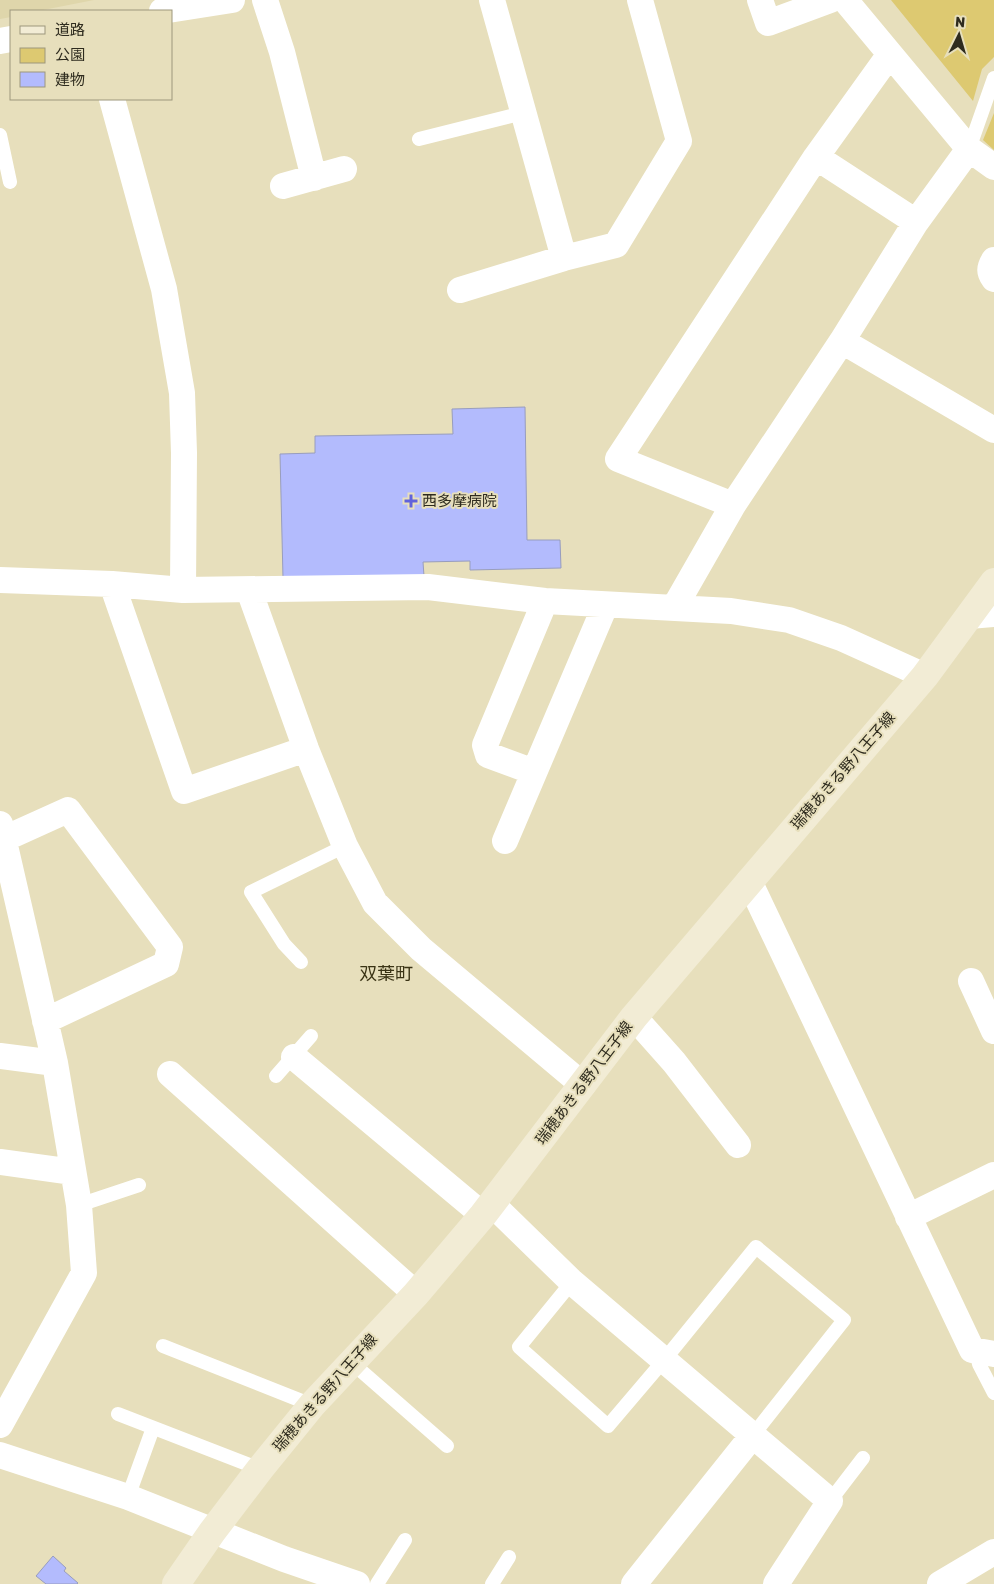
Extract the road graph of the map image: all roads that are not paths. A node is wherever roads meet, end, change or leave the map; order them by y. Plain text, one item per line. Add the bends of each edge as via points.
1 (232, 0) edge
2 (265, 0) edge
3 (492, 0) edge
4 (640, 0) edge
5 (760, 0) edge
6 (830, 0) edge
7 (845, 0) edge
8 (168, 10) edge
9 (890, 54) junction
10 (994, 78) edge
11 (112, 100) edge
12 (522, 113) junction
13 (0, 135) edge
14 (419, 140) dead end
15 (969, 149) junction
16 (816, 157) junction
17 (994, 167) edge
18 (344, 169) dead end
19 (314, 178) junction
20 (10, 182) dead end
21 (283, 186) dead end
22 (916, 222) junction
23 (564, 258) junction
24 (994, 260) edge
25 (994, 279) edge
26 (460, 290) dead end
27 (842, 341) junction
28 (994, 430) edge
29 (733, 506) junction
30 (0, 580) edge
31 (994, 582) edge
32 (112, 584) junction
33 (183, 590) junction
34 (249, 590) junction
35 (545, 602) junction
36 (605, 606) junction
37 (674, 608) junction
38 (987, 616) edge
39 (925, 676) junction
40 (306, 748) junction
41 (534, 772) junction
42 (1, 834) edge
43 (505, 840) dead end
44 (346, 846) junction
45 (749, 881) junction
46 (301, 962) dead end
47 (982, 993) edge
48 (634, 1017) junction
49 (45, 1021) junction
50 (994, 1032) edge
51 (311, 1036) dead end
52 (0, 1056) edge
53 (294, 1057) junction
54 (55, 1063) junction
55 (170, 1074) dead end
56 (276, 1076) dead end
57 (583, 1085) junction
58 (738, 1145) dead end
59 (0, 1162) edge
60 (73, 1172) junction
61 (994, 1175) edge
62 (139, 1185) dead end
63 (79, 1205) junction
64 (487, 1210) junction
65 (908, 1217) junction
66 (572, 1282) junction
67 (416, 1294) junction
68 (163, 1346) dead end
69 (985, 1353) edge
70 (665, 1359) junction
71 (351, 1362) junction
72 (994, 1393) edge
73 (312, 1405) junction
74 (118, 1414) dead end
75 (0, 1425) edge
76 (153, 1428) junction
77 (753, 1435) junction
78 (446, 1446) dead end
79 (0, 1455) edge
80 (863, 1458) dead end
81 (260, 1469) junction
82 (128, 1497) junction
83 (830, 1501) junction
84 (212, 1532) junction
85 (405, 1540) dead end
86 (994, 1552) edge
87 (509, 1556) dead end
88 (284, 1560) junction
89 (176, 1584) edge
90 (292, 1584) edge
91 (357, 1584) edge
92 (377, 1584) edge
93 (492, 1584) edge
94 (634, 1584) edge
95 (776, 1584) edge
96 (940, 1584) edge

1 - 8 street
2 - 19 street via 282,52
3 - 12 street
4 - 23 street via 679,141 616,244
5 - 6 street via 768,23
7 - 9 street
9 - 15 street
9 - 16 street
10 - 15 lane
11 - 33 street via 164,289 182,393
12 - 14 lane
12 - 23 street
13 - 20 lane
15 - 17 street
15 - 22 street
16 - 22 street
16 - 29 street via 618,459
18 - 19 street
19 - 21 street
22 - 27 street
23 - 26 street
24 - 25 street via 990,274
27 - 28 street
27 - 29 street
29 - 37 street
30 - 32 street
31 - 38 main road, 瑞穂あきる野八王子線
32 - 33 street
32 - 40 street via 184,791
33 - 34 street
34 - 35 street via 428,586
34 - 40 street
35 - 36 street
35 - 41 street via 485,745 488,755
36 - 37 street
36 - 41 street
37 - 39 street via 731,611 789,620 841,638
38 - 39 main road, 瑞穂あきる野八王子線
39 - 45 main road, 瑞穂あきる野八王子線
40 - 44 street
41 - 43 street
42 - 49 street
42 - 49 street via 68,810 170,947 166,964
44 - 46 lane via 251,892 284,944
44 - 57 street via 375,903 421,949
45 - 48 main road, 瑞穂あきる野八王子線
45 - 65 street
47 - 50 street
48 - 57 main road, 瑞穂あきる野八王子線
48 - 58 street via 674,1062
49 - 54 street
51 - 53 lane
52 - 54 street
53 - 56 lane
53 - 64 street
54 - 60 street
55 - 67 street
57 - 64 main road, 瑞穂あきる野八王子線
59 - 60 street
60 - 63 street
61 - 65 street
62 - 63 lane
63 - 75 street via 84,1273
64 - 66 street
64 - 67 main road, 瑞穂あきる野八王子線
65 - 69 street via 972,1350
66 - 70 street
66 - 70 lane via 519,1347 608,1426
67 - 71 main road, 瑞穂あきる野八王子線
68 - 73 lane
69 - 72 lane via 979,1364
70 - 77 street
70 - 77 lane via 756,1246 844,1320
71 - 73 main road, 瑞穂あきる野八王子線
71 - 78 lane
73 - 81 main road, 瑞穂あきる野八王子線
74 - 76 lane
76 - 81 lane
76 - 82 lane
77 - 83 street
77 - 94 street
79 - 82 street
80 - 83 lane
81 - 84 main road, 瑞穂あきる野八王子線
82 - 84 street
83 - 95 street
84 - 88 street
84 - 89 main road, 瑞穂あきる野八王子線
85 - 92 lane
86 - 96 street
87 - 93 lane
88 - 90 street
88 - 91 street

